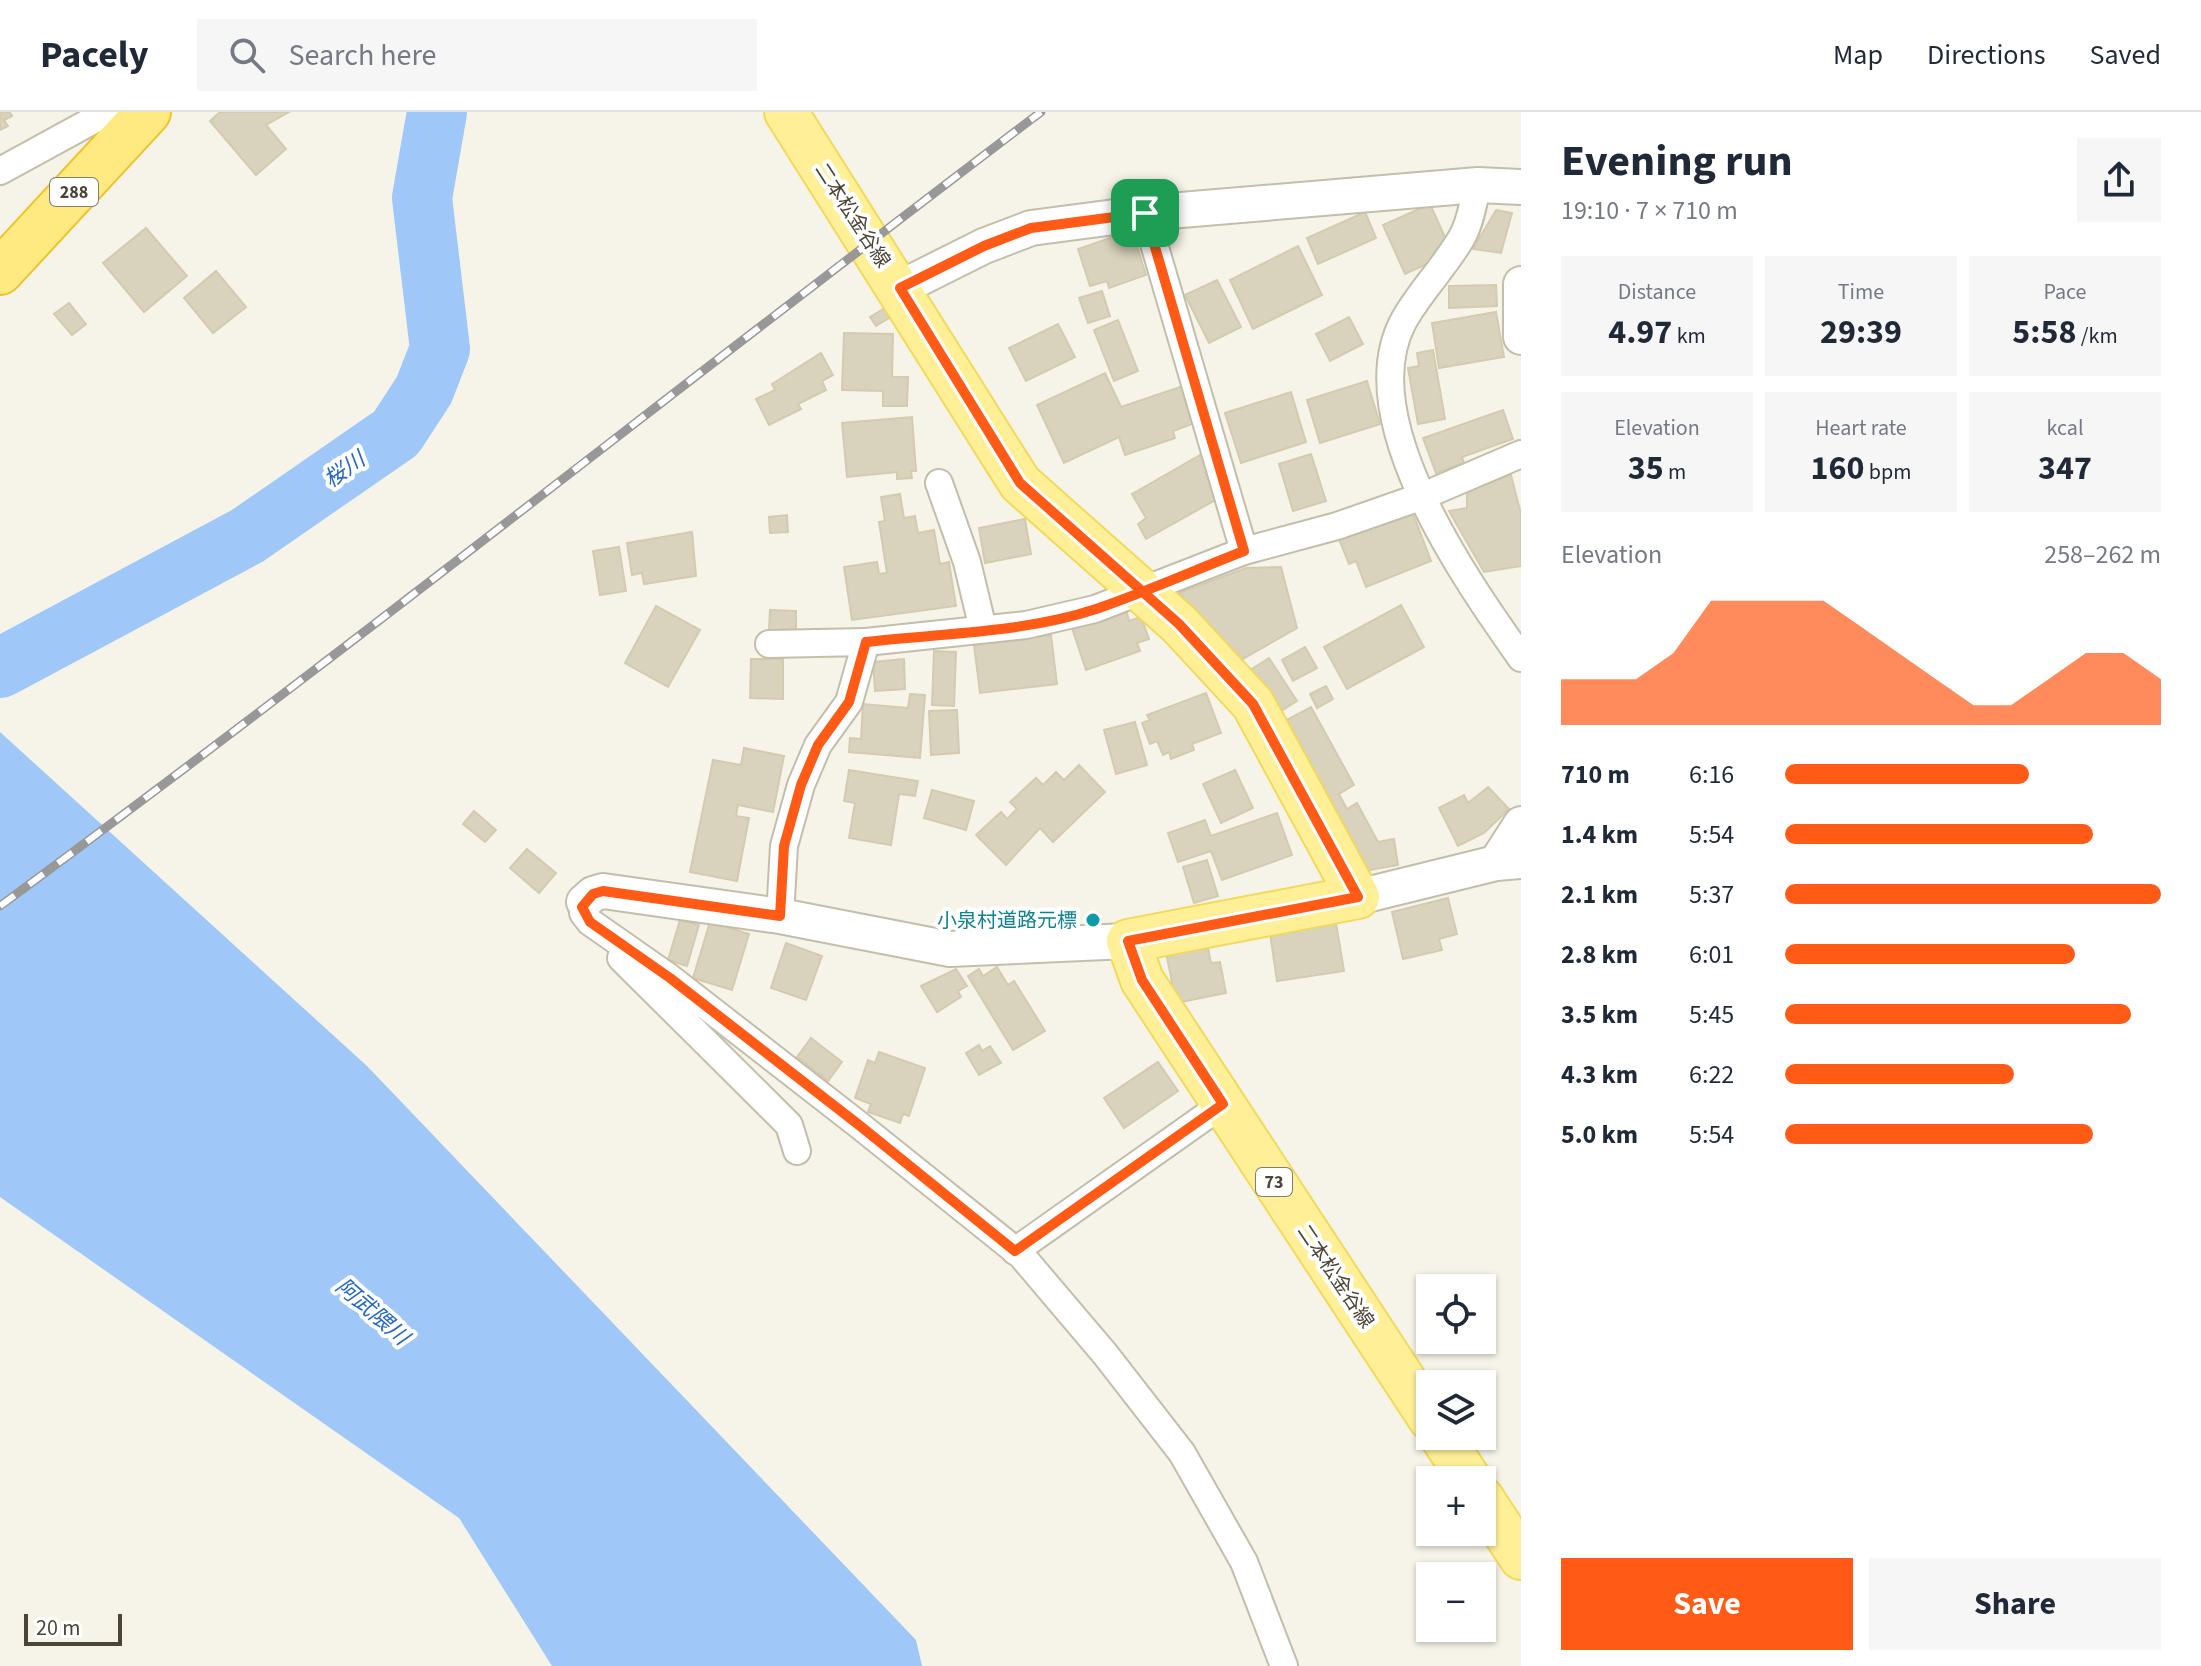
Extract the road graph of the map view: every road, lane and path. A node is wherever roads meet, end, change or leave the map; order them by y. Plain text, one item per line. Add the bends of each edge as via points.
1 (108, 112) edge
2 (148, 112) edge
3 (786, 112) edge
4 (0, 171) edge
5 (1478, 185) junction
6 (1521, 187) edge
7 (1145, 213) junction
8 (0, 272) edge
9 (1521, 284) edge
10 (900, 288) junction
11 (1521, 337) edge
12 (1521, 454) edge
13 (939, 483) dead end
14 (1423, 496) junction
15 (1244, 551) junction
16 (1142, 590) junction
17 (983, 629) junction
18 (866, 642) junction
19 (769, 644) dead end
20 (1521, 658) edge
21 (1521, 824) edge
22 (1509, 862) edge
23 (1358, 897) junction
24 (584, 902) joint
25 (780, 916) junction
26 (606, 935) junction
27 (1128, 941) junction
28 (1223, 1104) junction
29 (797, 1151) dead end
30 (1015, 1251) junction
31 (1416, 1398) edge
32 (1496, 1520) edge
33 (1521, 1558) edge
34 (1284, 1666) edge

1 - 4 street
2 - 8 highway, 288
3 - 10 main road, 二本松金谷線
5 - 6 street
5 - 7 street
5 - 14 street via 1464,234 1402,323 1390,368 1395,430
7 - 10 street via 1031,228
7 - 15 street
9 - 11 street
10 - 16 main road, 二本松金谷線 via 1020,483
12 - 14 street
13 - 17 street via 967,562
14 - 15 street
14 - 20 street via 1443,538
15 - 16 street
16 - 17 street via 1095,609
16 - 23 main road, 二本松金谷線 via 1253,704
17 - 18 street
18 - 19 street
18 - 25 street via 849,702 818,745 801,785 784,846
21 - 22 street
22 - 23 street
23 - 27 main road
24 - 25 street via 603,891
24 - 26 street via 583,913
25 - 27 street via 950,949
26 - 29 street via 625,965 789,1125
26 - 30 street via 670,978
27 - 28 main road, 二本松金谷線 / 73 via 1142,980
28 - 30 street
28 - 31 main road, 二本松金谷線 / 73
30 - 34 street via 1182,1453 1244,1562
32 - 33 main road

